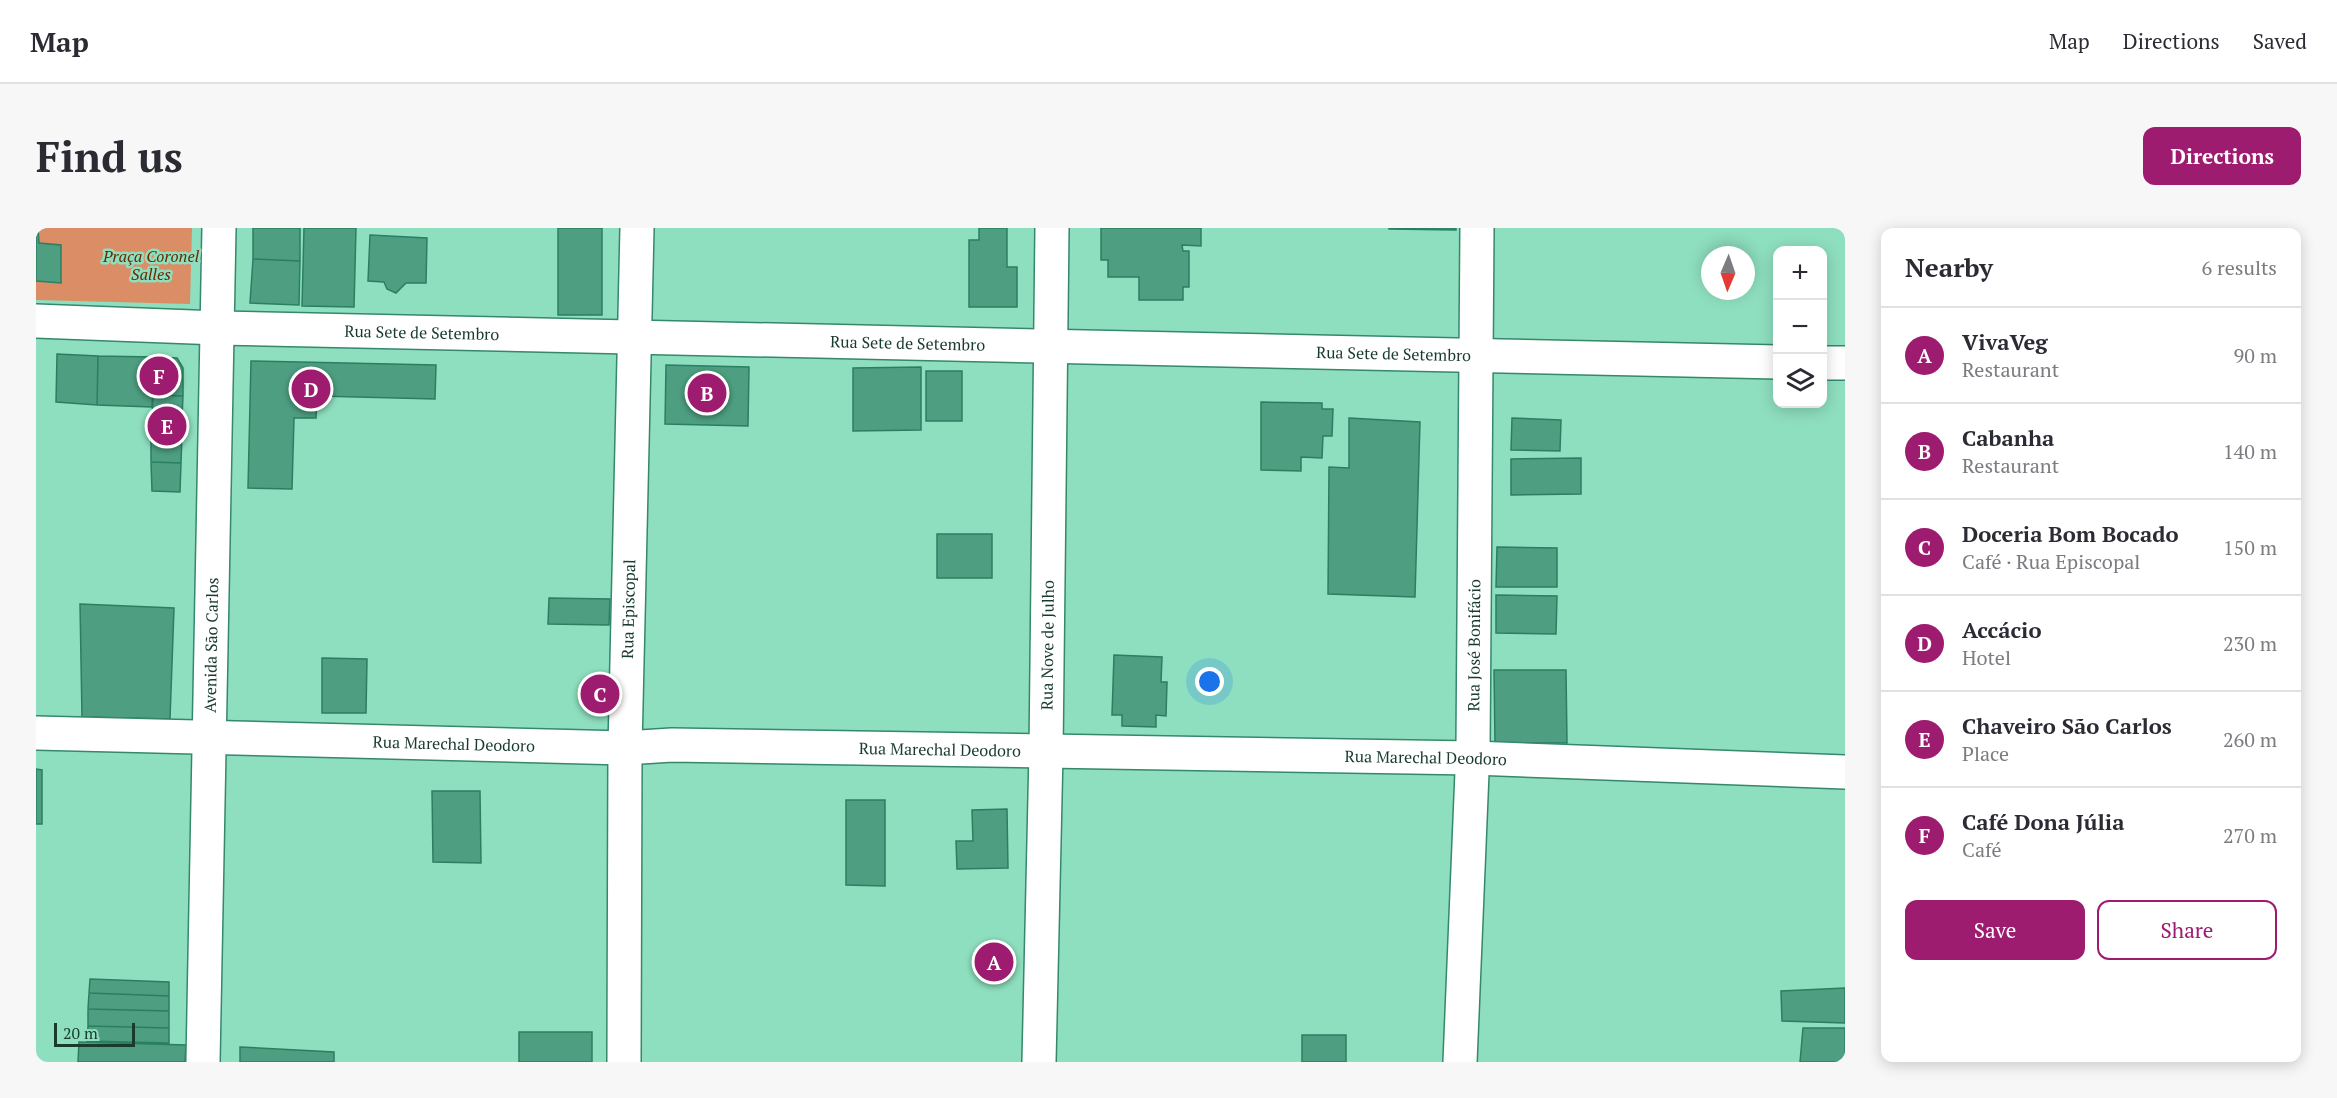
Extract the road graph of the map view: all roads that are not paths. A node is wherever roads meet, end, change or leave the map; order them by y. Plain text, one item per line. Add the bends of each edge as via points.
1 (219, 228) edge
2 (638, 228) edge
3 (1052, 228) edge
4 (1477, 228) edge
5 (36, 321) edge
6 (219, 328) junction
7 (634, 337) junction
8 (1051, 346) junction
9 (1477, 355) junction
10 (1773, 362) edge
11 (1827, 363) edge
12 (1845, 363) edge
13 (36, 733) edge
14 (211, 737) junction
15 (625, 748) junction
16 (1046, 752) junction
17 (1473, 758) junction
18 (1845, 772) edge
19 (203, 1062) edge
20 (624, 1062) edge
21 (1039, 1062) edge
22 (1460, 1062) edge

1 - 6 main road, Avenida São Carlos
2 - 7 main road, Rua Episcopal
3 - 8 main road, Rua Nove de Julho
4 - 9 main road, Rua José Bonifácio
5 - 6 main road, Rua Sete de Setembro
6 - 7 main road, Rua Sete de Setembro
6 - 14 main road, Avenida São Carlos
7 - 8 main road, Rua Sete de Setembro
7 - 15 main road, Rua Episcopal
8 - 9 main road, Rua Sete de Setembro
8 - 16 main road, Rua Nove de Julho
9 - 10 main road, Rua Sete de Setembro
9 - 17 main road, Rua José Bonifácio
11 - 12 main road
13 - 14 main road, Rua Marechal Deodoro
14 - 15 main road, Rua Marechal Deodoro
14 - 19 main road, Avenida São Carlos
15 - 16 main road, Rua Marechal Deodoro via 672,745
15 - 20 main road, Rua Episcopal
16 - 17 main road, Rua Marechal Deodoro
16 - 21 main road, Rua Nove de Julho
17 - 18 main road, Rua Marechal Deodoro
17 - 22 main road, Rua José Bonifácio

